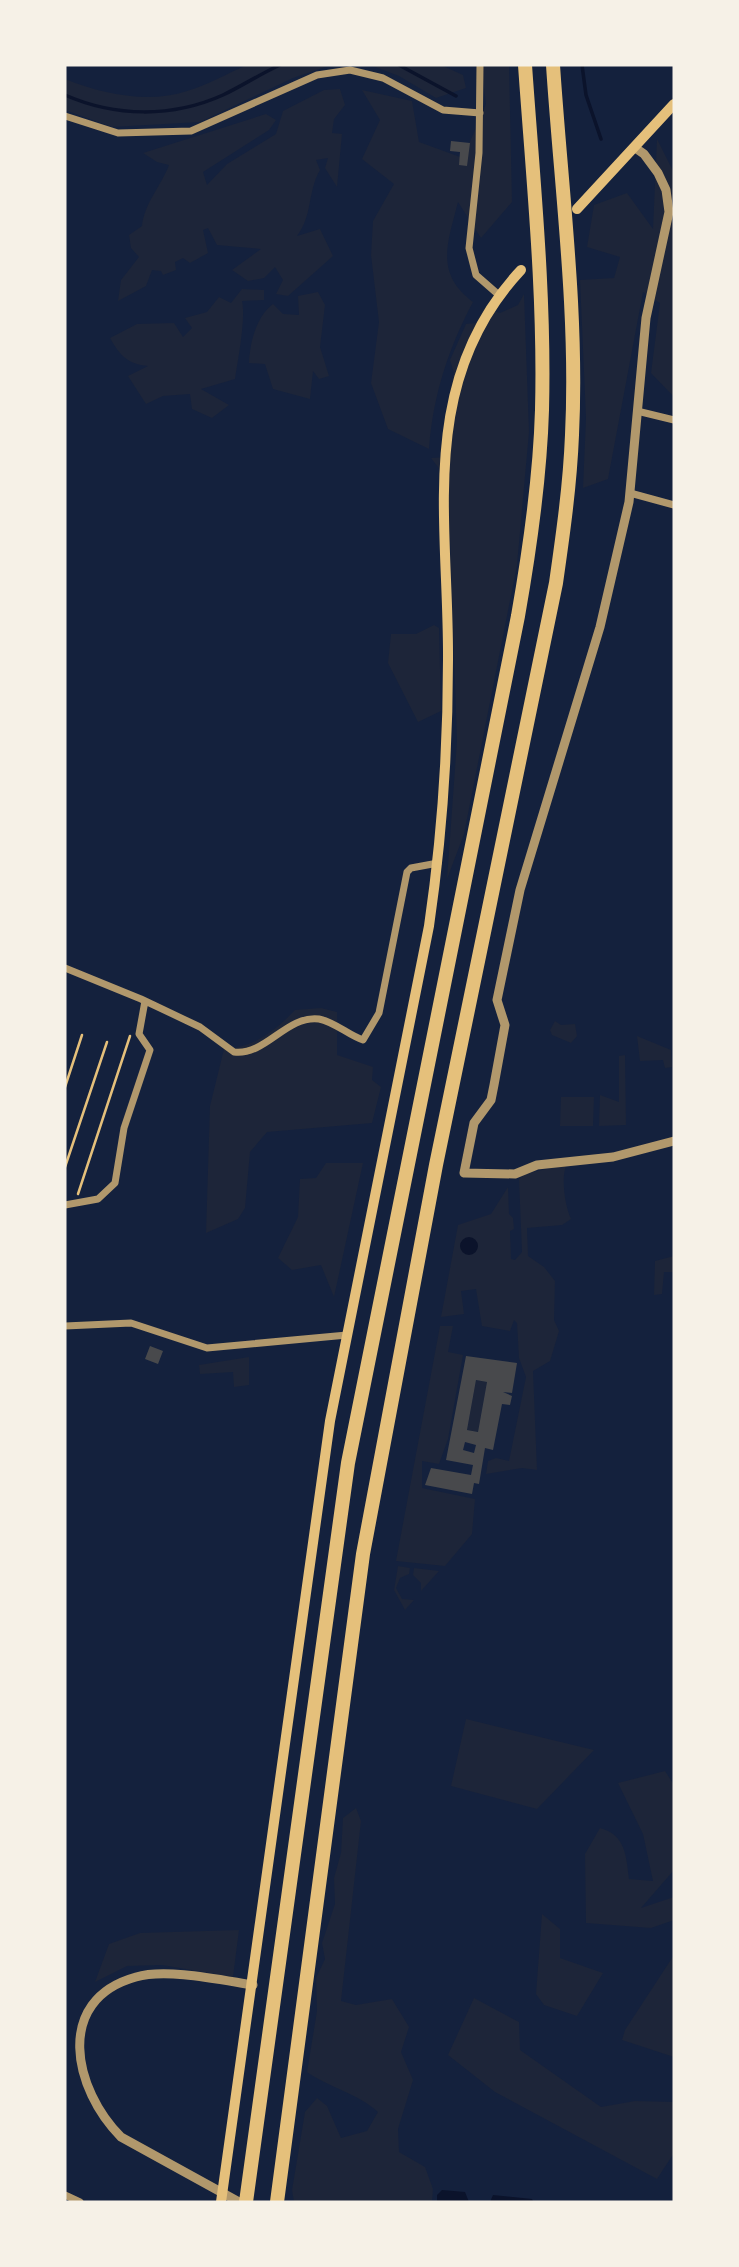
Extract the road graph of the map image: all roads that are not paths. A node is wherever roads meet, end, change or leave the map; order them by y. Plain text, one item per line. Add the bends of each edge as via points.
1 (480, 65) edge
2 (525, 65) edge
3 (552, 65) edge
4 (674, 104) edge
5 (480, 114) junction
6 (65, 116) edge
7 (634, 147) junction
8 (577, 209) dead end
9 (521, 270) dead end
10 (500, 296) junction
11 (637, 411) junction
12 (674, 420) edge
13 (630, 493) junction
14 (674, 505) edge
15 (438, 863) junction
16 (65, 968) edge
17 (145, 1001) junction
18 (674, 1141) edge
19 (65, 1205) edge
20 (65, 1326) edge
21 (347, 1335) junction
22 (253, 1985) junction
23 (65, 2195) edge
24 (80, 2202) edge
25 (221, 2202) edge
26 (239, 2202) edge
27 (246, 2202) edge
28 (277, 2202) edge

1 - 5 street
2 - 27 highway via 540,287 542,410 530,544 348,1463
3 - 28 highway via 572,344 567,506 556,583 428,1204 365,1541
4 - 7 main road
5 - 6 street via 443,110 383,78 350,70 317,75 191,131 118,133
5 - 10 street via 469,248 475,275
7 - 8 main road
7 - 11 street via 657,173 666,190 669,212 646,318
9 - 10 main road
10 - 15 main road via 463,358 449,411 444,530 447,745
11 - 12 street
11 - 13 street
13 - 14 street
13 - 18 street via 600,626 520,890 496,1000 505,1025 494,1085 491,1100 474,1123 464,1173 515,1174 537,1165 613,1157
15 - 17 street via 407,872 379,1013 367,1038 357,1038 328,1021 304,1020 252,1051 234,1052 200,1027
15 - 21 main road
16 - 17 street
17 - 19 street via 140,1032 150,1050 124,1128 115,1183 98,1199
20 - 21 street via 131,1323 207,1348
21 - 22 main road via 306,1582
22 - 25 main road
22 - 26 street via 159,1974 121,1982 102,1995 84,2022 79,2063 97,2109 121,2137
23 - 24 street

